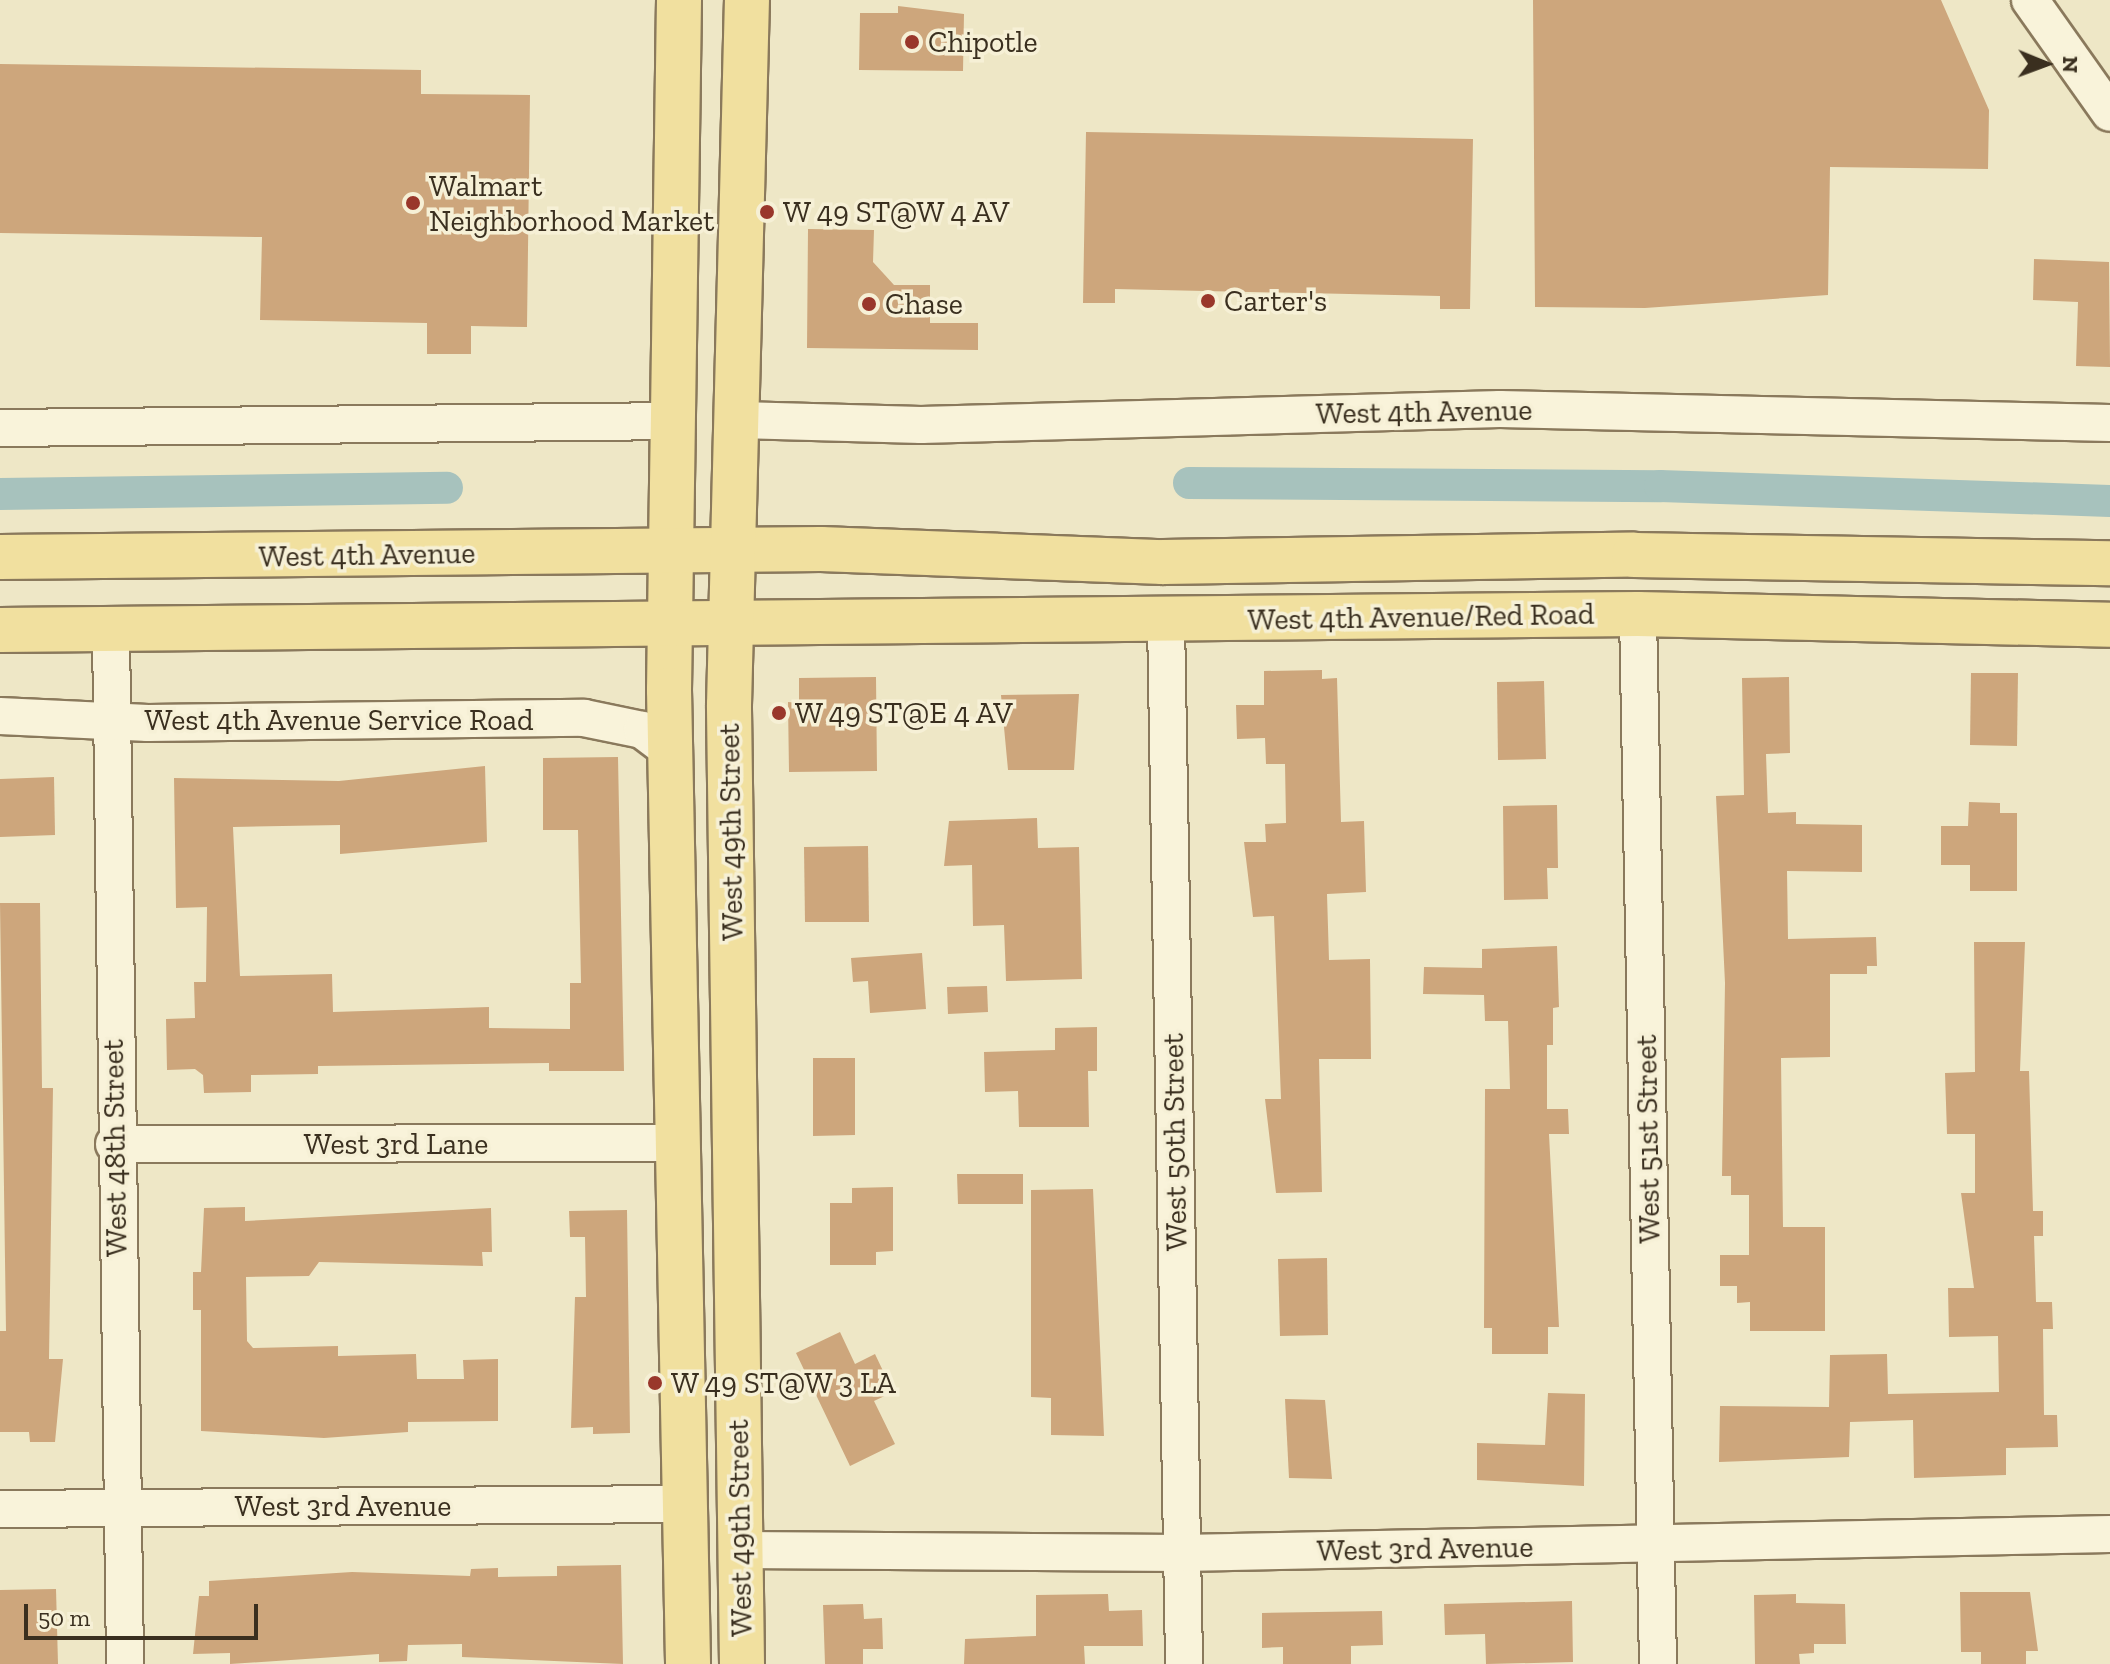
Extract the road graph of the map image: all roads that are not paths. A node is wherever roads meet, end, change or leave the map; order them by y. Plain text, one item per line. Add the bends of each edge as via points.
1 (679, 0) edge
2 (747, 0) edge
3 (2030, 0) edge
4 (2110, 113) edge
5 (739, 420) junction
6 (675, 421) junction
7 (2110, 423) edge
8 (0, 428) edge
9 (735, 550) junction
10 (672, 551) junction
11 (0, 557) edge
12 (1921, 560) junction
13 (2110, 563) edge
14 (1638, 614) junction
15 (1166, 620) junction
16 (2110, 625) edge
17 (670, 628) junction
18 (731, 628) junction
19 (0, 630) edge
20 (111, 633) junction
21 (0, 716) edge
22 (112, 720) junction
23 (670, 751) junction
24 (677, 1143) junction
25 (114, 1144) junction
26 (685, 1438) junction
27 (685, 1504) junction
28 (120, 1507) junction
29 (0, 1509) edge
30 (2110, 1534) edge
31 (1656, 1545) junction
32 (740, 1550) junction
33 (1181, 1553) junction
34 (688, 1648) edge
35 (125, 1664) edge
36 (742, 1664) edge
37 (1184, 1664) edge
38 (1658, 1664) edge

1 - 6 main road, West 49th Street
2 - 5 main road, West 49th Street
3 - 4 street
5 - 7 street, West 4th Avenue via 982,422 1500,409
5 - 9 main road, West 49th Street
6 - 8 street
6 - 10 main road, West 49th Street
9 - 10 main road, West 4th Avenue
9 - 12 main road, West 4th Avenue/Red Road via 1163,562
9 - 18 main road, West 49th Street
10 - 11 main road, West 4th Avenue
10 - 17 main road, West 49th Street
12 - 13 main road, West 4th Avenue/Red Road
12 - 14 main road via 1865,581 1702,580
14 - 15 main road, West 4th Avenue/Red Road
14 - 16 main road, West 4th Avenue/Red Road
14 - 31 street, West 51st Street
15 - 18 main road, West 4th Avenue/Red Road
15 - 33 street, West 50th Street
17 - 18 main road
17 - 20 main road
17 - 23 main road, West 49th Street
18 - 32 main road, West 49th Street
19 - 20 main road
20 - 22 street, West 48th Street
21 - 22 street, West 4th Avenue Service Road
22 - 23 street, West 4th Avenue Service Road via 584,718 642,730
22 - 25 street, West 48th Street
23 - 24 main road, West 49th Street
24 - 25 street, West 3rd Lane
24 - 26 main road, West 49th Street
25 - 28 street, West 48th Street
26 - 27 main road, West 49th Street
26 - 32 main road via 708,1509
27 - 28 street, West 3rd Avenue
27 - 34 main road, West 49th Street
28 - 29 street, West 3rd Avenue
28 - 35 street, West 48th Street
30 - 31 street, West 3rd Avenue
31 - 33 street, West 3rd Avenue
31 - 38 street, West 51st Street
32 - 33 street, West 3rd Avenue
32 - 34 main road via 701,1599
32 - 36 main road, West 49th Street
33 - 37 street, West 50th Street

